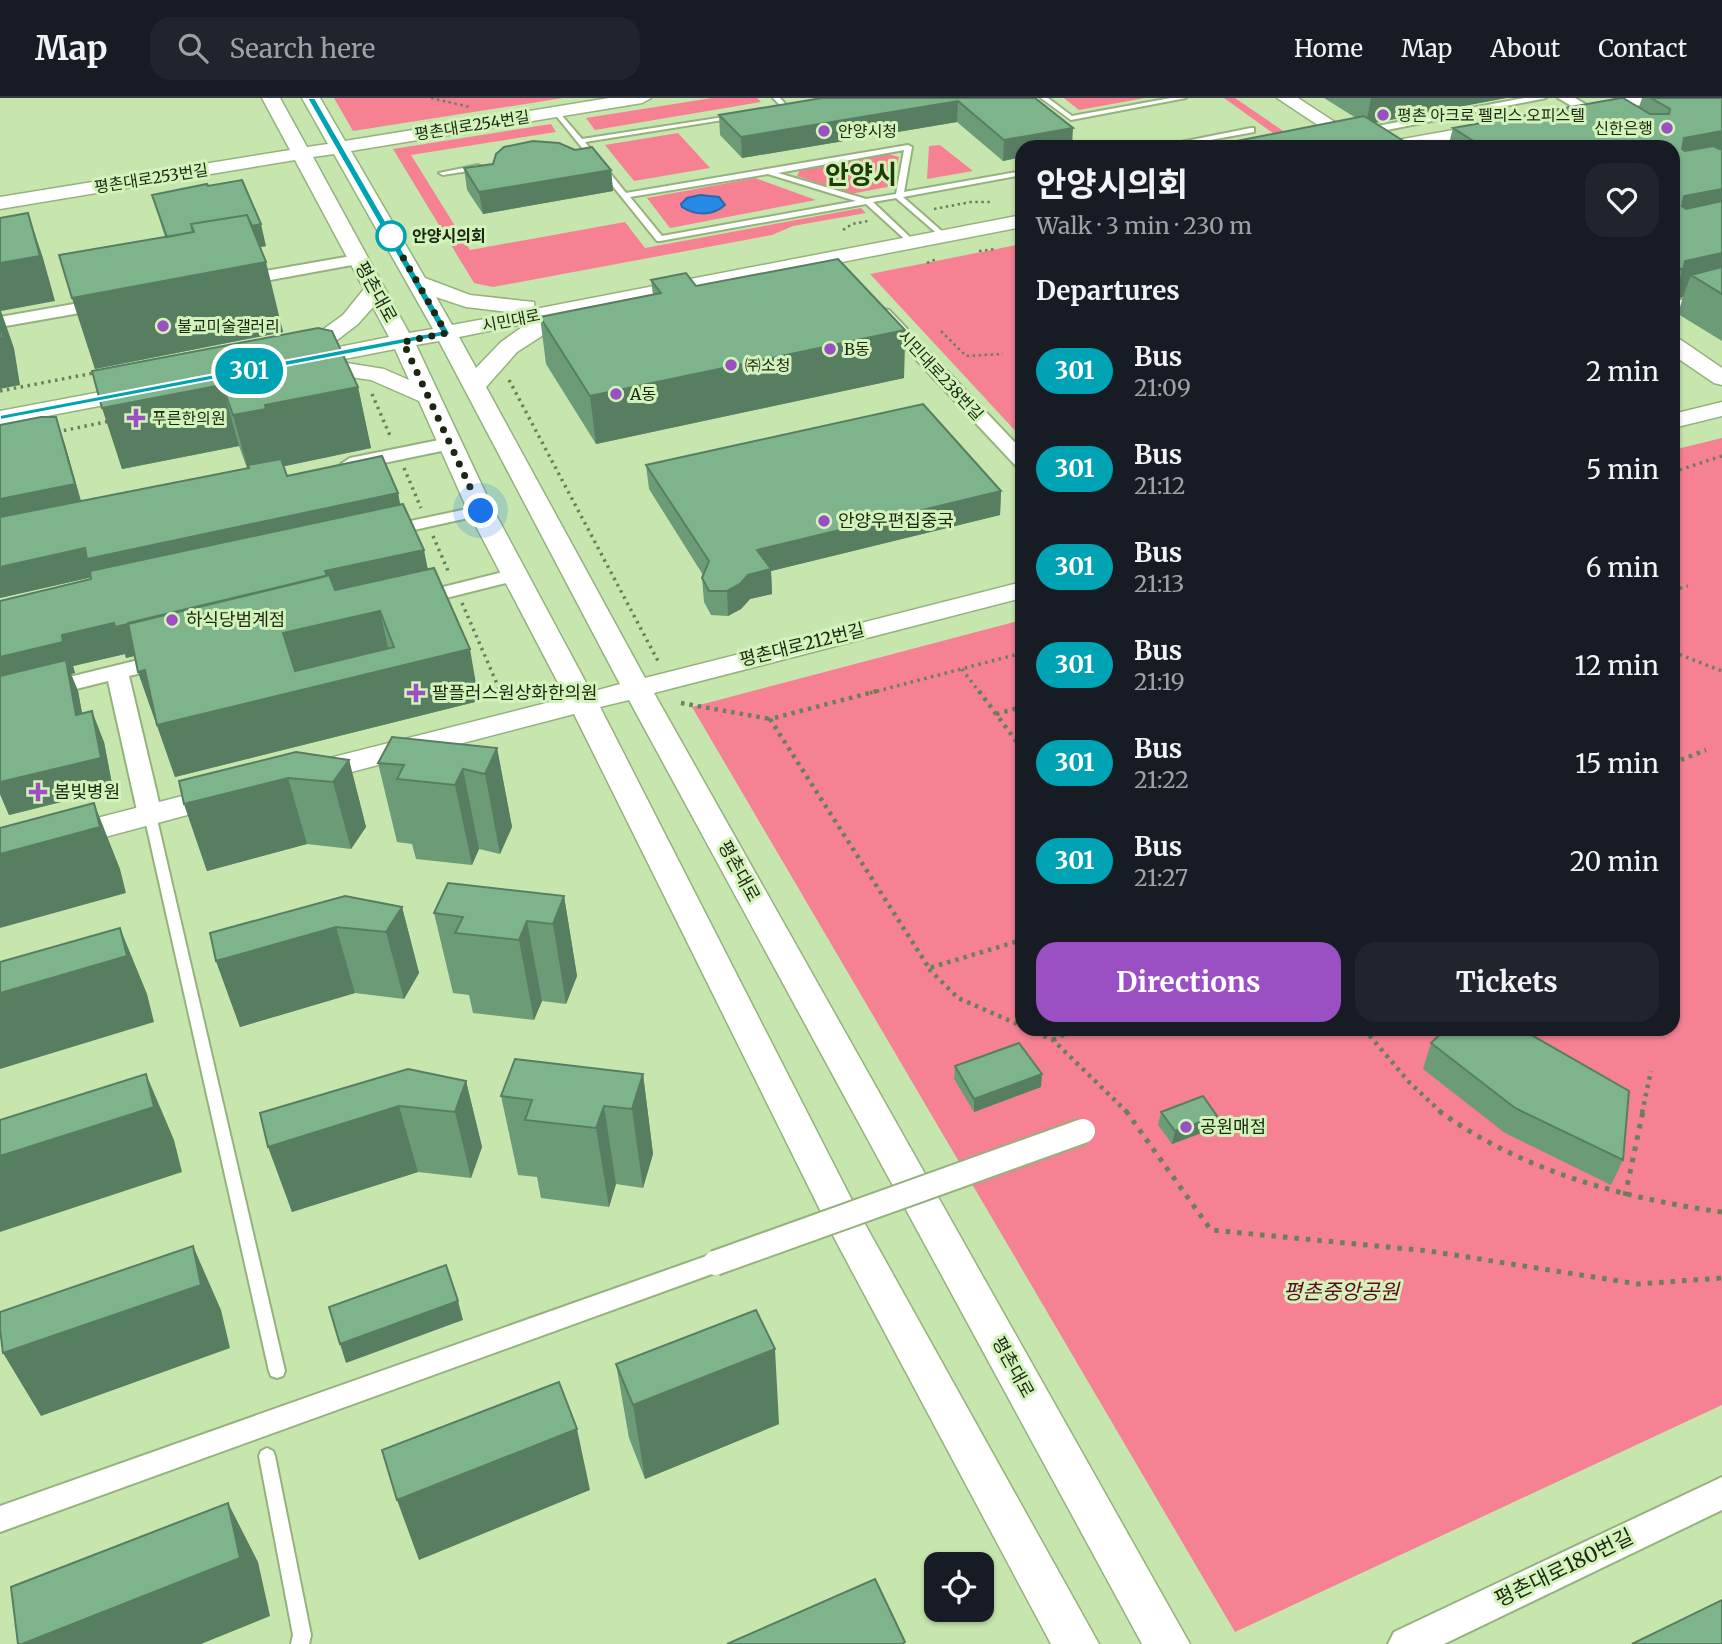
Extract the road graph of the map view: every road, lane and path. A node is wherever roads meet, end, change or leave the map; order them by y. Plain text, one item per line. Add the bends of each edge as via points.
1 (271, 98) edge
2 (311, 98) edge
3 (431, 98) edge
4 (642, 98) edge
5 (776, 98) edge
6 (1044, 98) edge
7 (1183, 98) edge
8 (1286, 98) edge
9 (1541, 98) edge
10 (1651, 98) edge
11 (798, 106) edge
12 (472, 107) dead end
13 (1563, 107) edge
14 (786, 108) junction
15 (772, 110) edge
16 (1587, 110) junction
17 (556, 112) junction
18 (745, 115) edge
19 (1506, 125) edge
20 (1251, 130) dead end
21 (1368, 139) edge
22 (1197, 140) edge
23 (1428, 140) edge
24 (1639, 140) edge
25 (580, 141) junction
26 (341, 147) junction
27 (303, 153) junction
28 (482, 167) edge
29 (768, 172) junction
30 (443, 173) dead end
31 (1015, 174) edge
32 (624, 196) junction
33 (900, 197) junction
34 (868, 202) junction
35 (992, 202) dead end
36 (0, 203) edge
37 (923, 211) dead end
38 (873, 220) dead end
39 (1015, 222) edge
40 (843, 230) dead end
41 (940, 235) junction
42 (909, 241) junction
43 (996, 249) dead end
44 (983, 250) dead end
45 (357, 260) junction
46 (932, 260) dead end
47 (927, 263) dead end
48 (417, 282) junction
49 (220, 284) edge
50 (374, 290) junction
51 (1722, 295) edge
52 (867, 296) edge
53 (124, 300) edge
54 (1680, 305) edge
55 (577, 307) junction
56 (0, 322) edge
57 (941, 331) dead end
58 (446, 333) junction
59 (403, 342) junction
60 (1680, 350) edge
61 (1003, 354) dead end
62 (497, 357) junction
63 (285, 364) junction
64 (107, 370) edge
65 (1722, 378) edge
66 (474, 387) junction
67 (159, 388) edge
68 (0, 391) edge
69 (428, 397) junction
70 (1722, 409) edge
71 (0, 418) edge
72 (121, 419) edge
73 (1680, 419) edge
74 (54, 432) edge
75 (449, 444) junction
76 (1015, 454) edge
77 (1722, 456) edge
78 (332, 468) edge
79 (1680, 470) edge
80 (481, 511) junction
81 (374, 534) edge
82 (515, 575) junction
83 (1688, 586) dead end
84 (1680, 588) edge
85 (1015, 592) edge
86 (388, 606) edge
87 (1015, 655) edge
88 (1680, 655) edge
89 (185, 656) edge
90 (658, 661) dead end
91 (961, 669) junction
92 (1722, 671) edge
93 (117, 673) junction
94 (638, 687) junction
95 (0, 701) edge
96 (582, 701) junction
97 (681, 703) dead end
98 (1015, 709) edge
99 (995, 714) junction
100 (770, 719) junction
101 (1015, 740) edge
102 (1706, 750) dead end
103 (1680, 760) edge
104 (150, 814) junction
105 (0, 854) edge
106 (1015, 942) edge
107 (929, 968) junction
108 (1015, 1023) edge
109 (1044, 1036) edge
110 (1061, 1036) edge
111 (1370, 1036) edge
112 (1053, 1040) junction
113 (1651, 1072) dead end
114 (1083, 1131) dead end
115 (1625, 1196) junction
116 (1722, 1212) edge
117 (1722, 1278) edge
118 (277, 1371) dead end
119 (267, 1456) dead end
120 (1722, 1493) edge
121 (0, 1519) edge
122 (300, 1644) edge
123 (1076, 1644) edge
124 (1167, 1644) edge
125 (1406, 1644) edge

1 - 27 street, 평촌대로
2 - 26 street, 평촌대로
3 - 12 path
4 - 17 street, 평촌대로254번길
5 - 14 lane
6 - 7 lane via 1071,118
8 - 21 street
9 - 21 street
10 - 16 street
11 - 14 lane
13 - 16 street
14 - 15 lane
16 - 24 street
17 - 25 lane
17 - 26 street, 평촌대로254번길
18 - 25 lane
19 - 23 street
20 - 22 lane
25 - 32 lane via 581,150
26 - 27 street, 평촌대로254번길
26 - 48 street, 평촌대로
27 - 36 street, 평촌대로253번길
27 - 45 street, 평촌대로
28 - 30 lane
29 - 32 lane
29 - 33 lane via 908,147
29 - 34 lane
31 - 33 lane
32 - 34 lane via 660,239
33 - 34 lane
33 - 41 lane
34 - 42 lane
35 - 37 path
38 - 40 path
39 - 41 street, 시민대로
41 - 42 street, 시민대로
42 - 55 street, 시민대로 via 838,264
43 - 44 path
45 - 49 street
45 - 50 street, 평촌대로
46 - 47 path
48 - 55 street via 467,301
48 - 58 street, 평촌대로
50 - 59 street, 평촌대로
50 - 63 street via 353,320
51 - 54 street
52 - 76 street, 시민대로238번길
53 - 56 street
55 - 58 street, 시민대로
55 - 62 street via 541,325
57 - 61 path via 965,356
58 - 59 street, 시민대로
58 - 66 street, 평촌대로
59 - 63 street, 시민대로
59 - 69 street, 평촌대로
60 - 65 street
62 - 66 street
62 - 90 path
63 - 69 street via 376,374
64 - 68 path
66 - 94 street, 평촌대로
67 - 71 street
69 - 75 street, 평촌대로
70 - 73 street
72 - 74 path
75 - 78 street
75 - 80 street, 평촌대로
77 - 79 path
80 - 81 street
80 - 82 street, 평촌대로
82 - 86 street
82 - 96 street, 평촌대로
83 - 84 path
85 - 94 street, 평촌대로212번길
87 - 91 path
88 - 92 path
89 - 93 street
91 - 99 path
91 - 100 path
93 - 95 street
93 - 104 street
94 - 96 street, 평촌대로212번길
94 - 124 street, 평촌대로
96 - 104 street, 평촌대로212번길
96 - 123 street, 평촌대로 via 843,1219
97 - 100 path
98 - 99 path
99 - 101 path
100 - 107 path
102 - 103 path
104 - 105 street, 평촌대로212번길
104 - 118 lane
106 - 107 path
107 - 108 path via 958,998
109 - 112 path
110 - 112 path
111 - 115 path via 1440,1112 1479,1138 1559,1174
112 - 117 path via 1128,1113 1211,1230 1429,1251 1638,1284
113 - 115 path
114 - 121 street, bridge
115 - 116 path
119 - 122 lane via 302,1635
120 - 125 street, 평촌대로180번길

